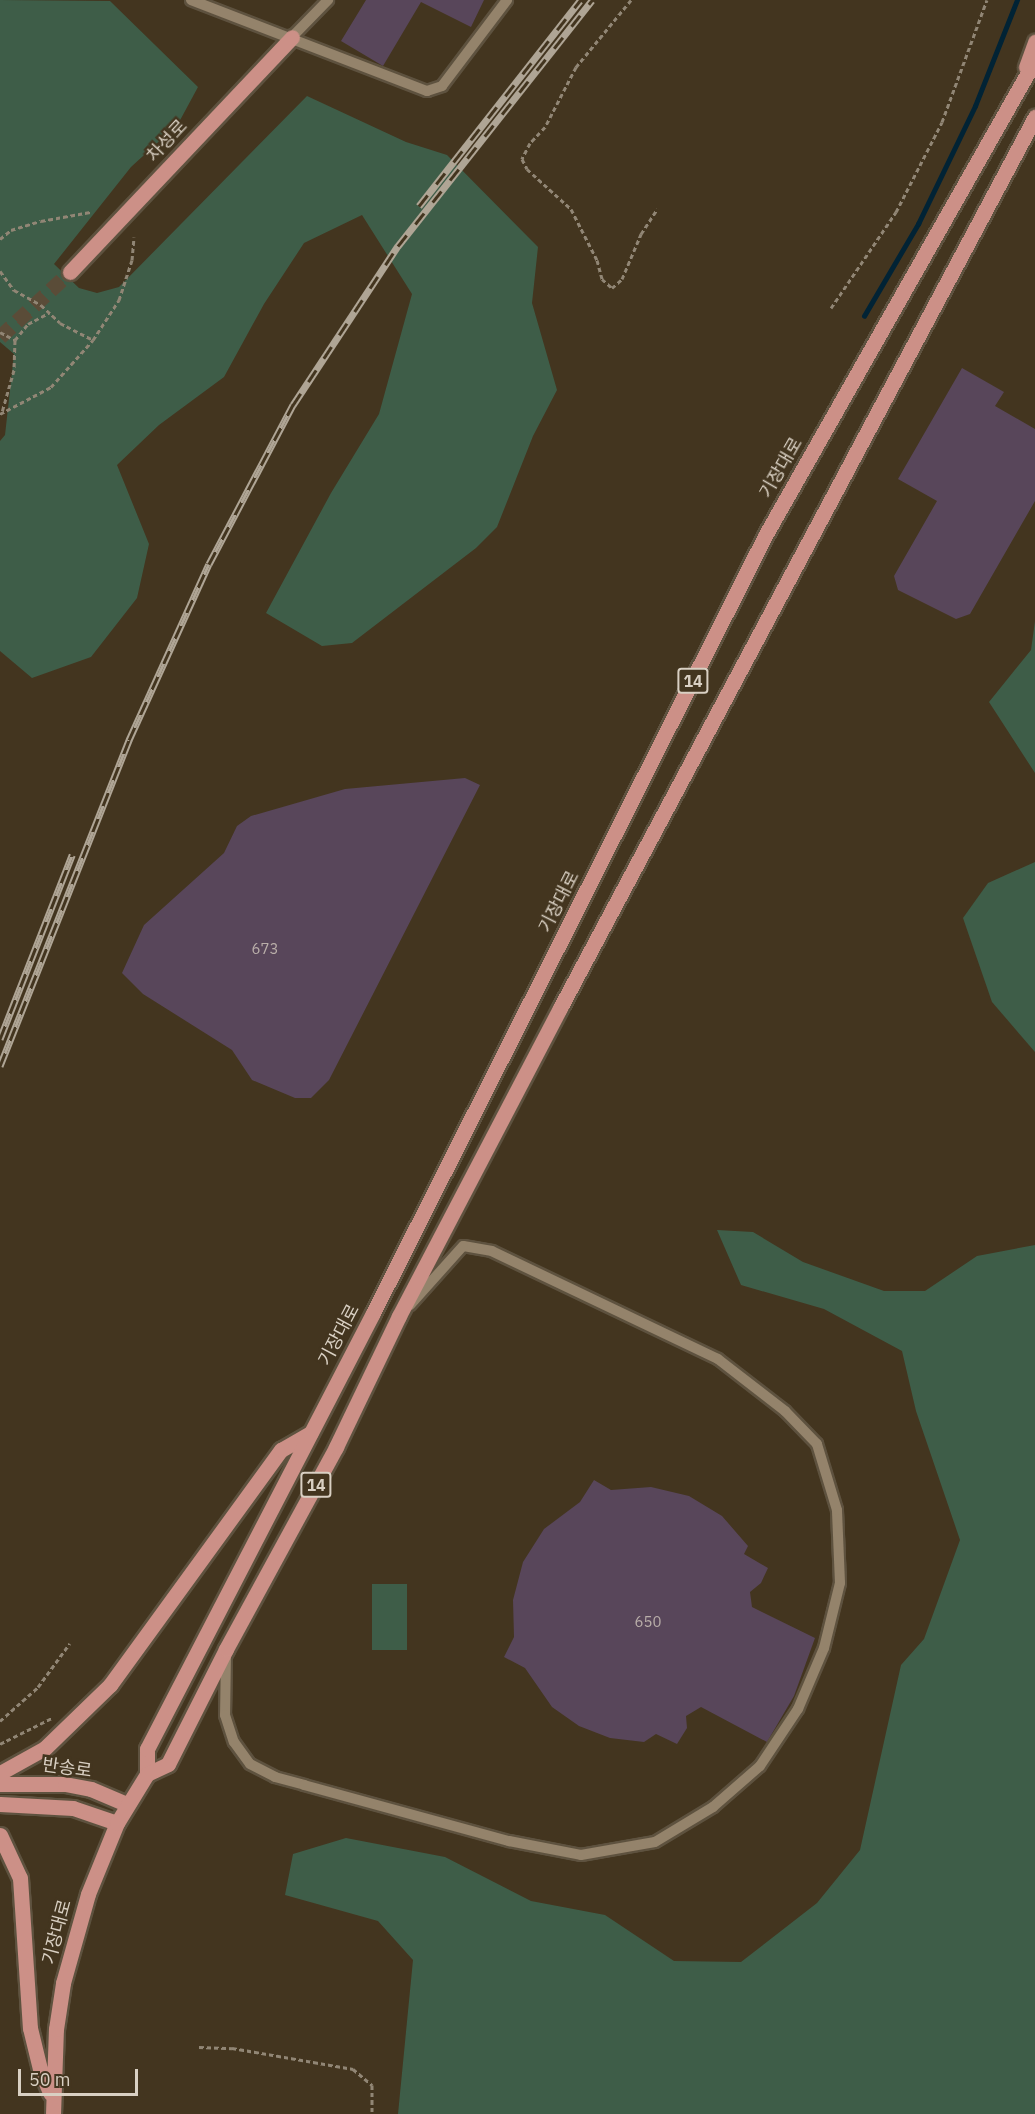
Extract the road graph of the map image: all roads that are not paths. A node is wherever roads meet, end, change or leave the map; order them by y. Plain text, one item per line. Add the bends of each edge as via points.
1 (191, 0) edge
2 (328, 0) edge
3 (507, 0) edge
4 (292, 37) junction
5 (1035, 42) edge
6 (1035, 60) edge
7 (1018, 94) junction
8 (1035, 117) edge
9 (70, 272) tunnel mouth
10 (399, 1316) junction
11 (310, 1433) junction
12 (226, 1649) junction
13 (0, 1773) edge
14 (147, 1774) junction
15 (0, 1784) edge
16 (0, 1804) edge
17 (127, 1804) junction
18 (117, 1823) junction
19 (0, 1835) edge
20 (53, 2107) edge

1 - 4 street
2 - 4 street
3 - 4 street via 442,86 427,91
4 - 9 main road, 차성로
5 - 7 main road
6 - 7 main road, 기장대로 / 14
7 - 11 main road, 기장대로 / 14 via 766,534
8 - 10 main road, 기장대로 / 14
10 - 12 main road, 기장대로 / 14 via 336,1447
10 - 12 street via 463,1246 492,1251 735,1371 785,1411 817,1444 837,1510 840,1583 824,1648 798,1709 760,1766 713,1807 655,1842 581,1855 509,1841 274,1777 250,1764 234,1742 225,1715
11 - 13 main road via 281,1450 110,1685 45,1748
11 - 14 main road, 기장대로 / 14 via 147,1749
12 - 14 main road, 기장대로 / 14 via 168,1764
14 - 17 main road, 기장대로 / 14
15 - 17 main road, 반송로 via 65,1784 91,1789
16 - 18 main road via 73,1808
17 - 18 main road, 기장대로 / 14
18 - 20 main road, 기장대로 via 88,1894 63,1983
19 - 20 main road via 20,1878 30,2028

